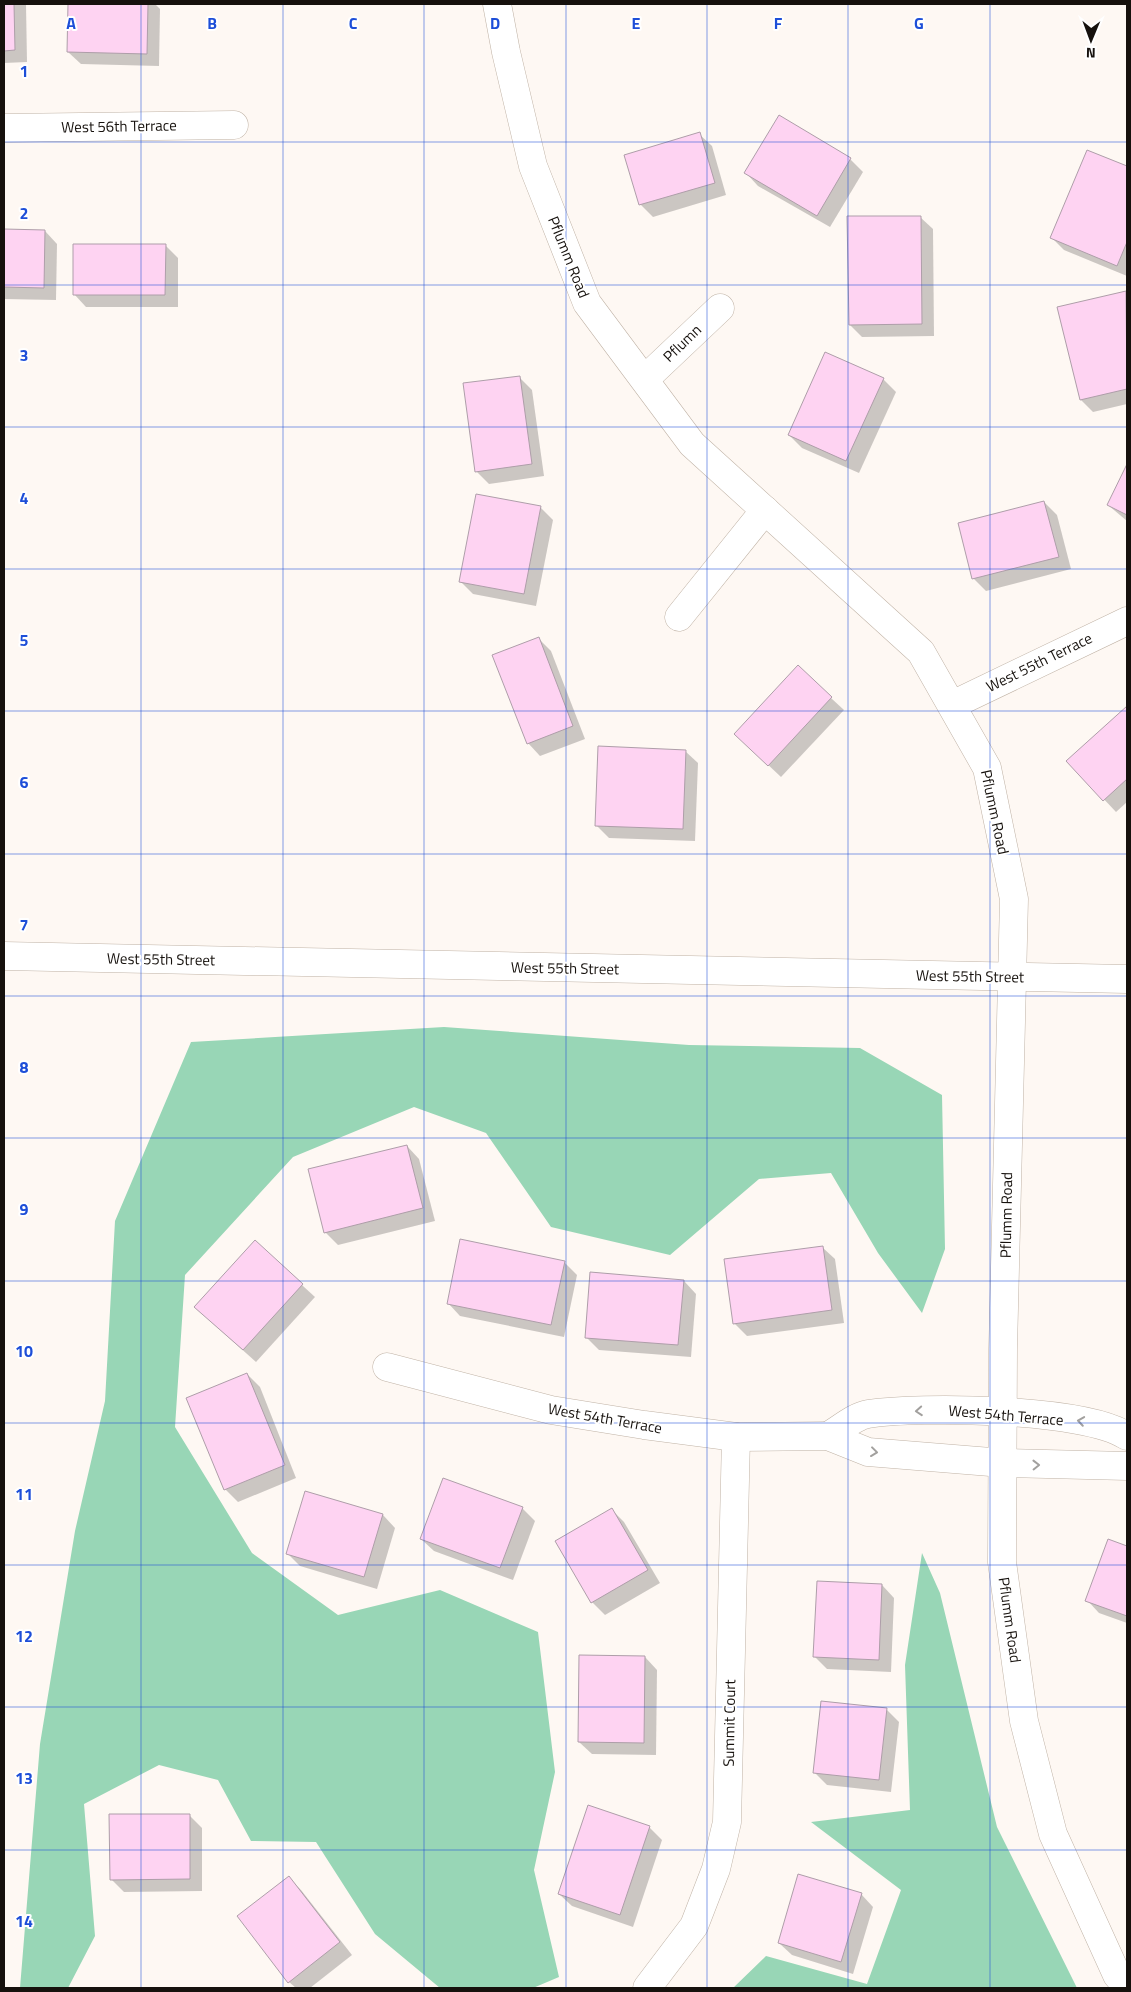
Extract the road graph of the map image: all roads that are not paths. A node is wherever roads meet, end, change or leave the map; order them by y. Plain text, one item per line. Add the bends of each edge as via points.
1 (497, 4) edge
2 (234, 125) dead end
3 (4, 128) edge
4 (720, 308) dead end
5 (645, 379) junction
6 (765, 510) junction
7 (679, 617) dead end
8 (1127, 621) edge
9 (952, 705) junction
10 (4, 956) edge
11 (1011, 977) junction
12 (1127, 979) edge
13 (387, 1367) dead end
14 (1003, 1413) junction
15 (828, 1436) junction
16 (1127, 1436) edge
17 (736, 1437) junction
18 (1003, 1463) junction
19 (1127, 1466) edge
20 (1127, 1987) edge
21 (647, 1988) edge

1 - 5 street, Pflumm Road via 533,166 587,303
2 - 3 street, West 56th Terrace
4 - 5 street, Pflumn
5 - 6 street, Pflumm Road via 692,444
6 - 7 street
6 - 9 street, Pflumm Road via 921,652
8 - 9 street, West 55th Terrace
9 - 11 street, Pflumm Road via 987,768 1014,899
10 - 11 street, West 55th Street
11 - 12 street, West 55th Street
11 - 14 street, Pflumm Road
13 - 17 street, West 54th Terrace via 551,1410
14 -> 15 street, West 54th Terrace via 944,1409 866,1414
16 -> 14 street, West 54th Terrace via 1088,1422
14 - 18 street, Pflumm Road
15 - 17 street, West 54th Terrace
15 -> 18 street, West 54th Terrace via 868,1452
17 - 21 street, Summit Court via 727,1822 716,1869 694,1926
18 -> 19 street, West 54th Terrace
18 - 20 street, Pflumm Road via 1002,1562 1024,1721 1053,1834 1117,1975

